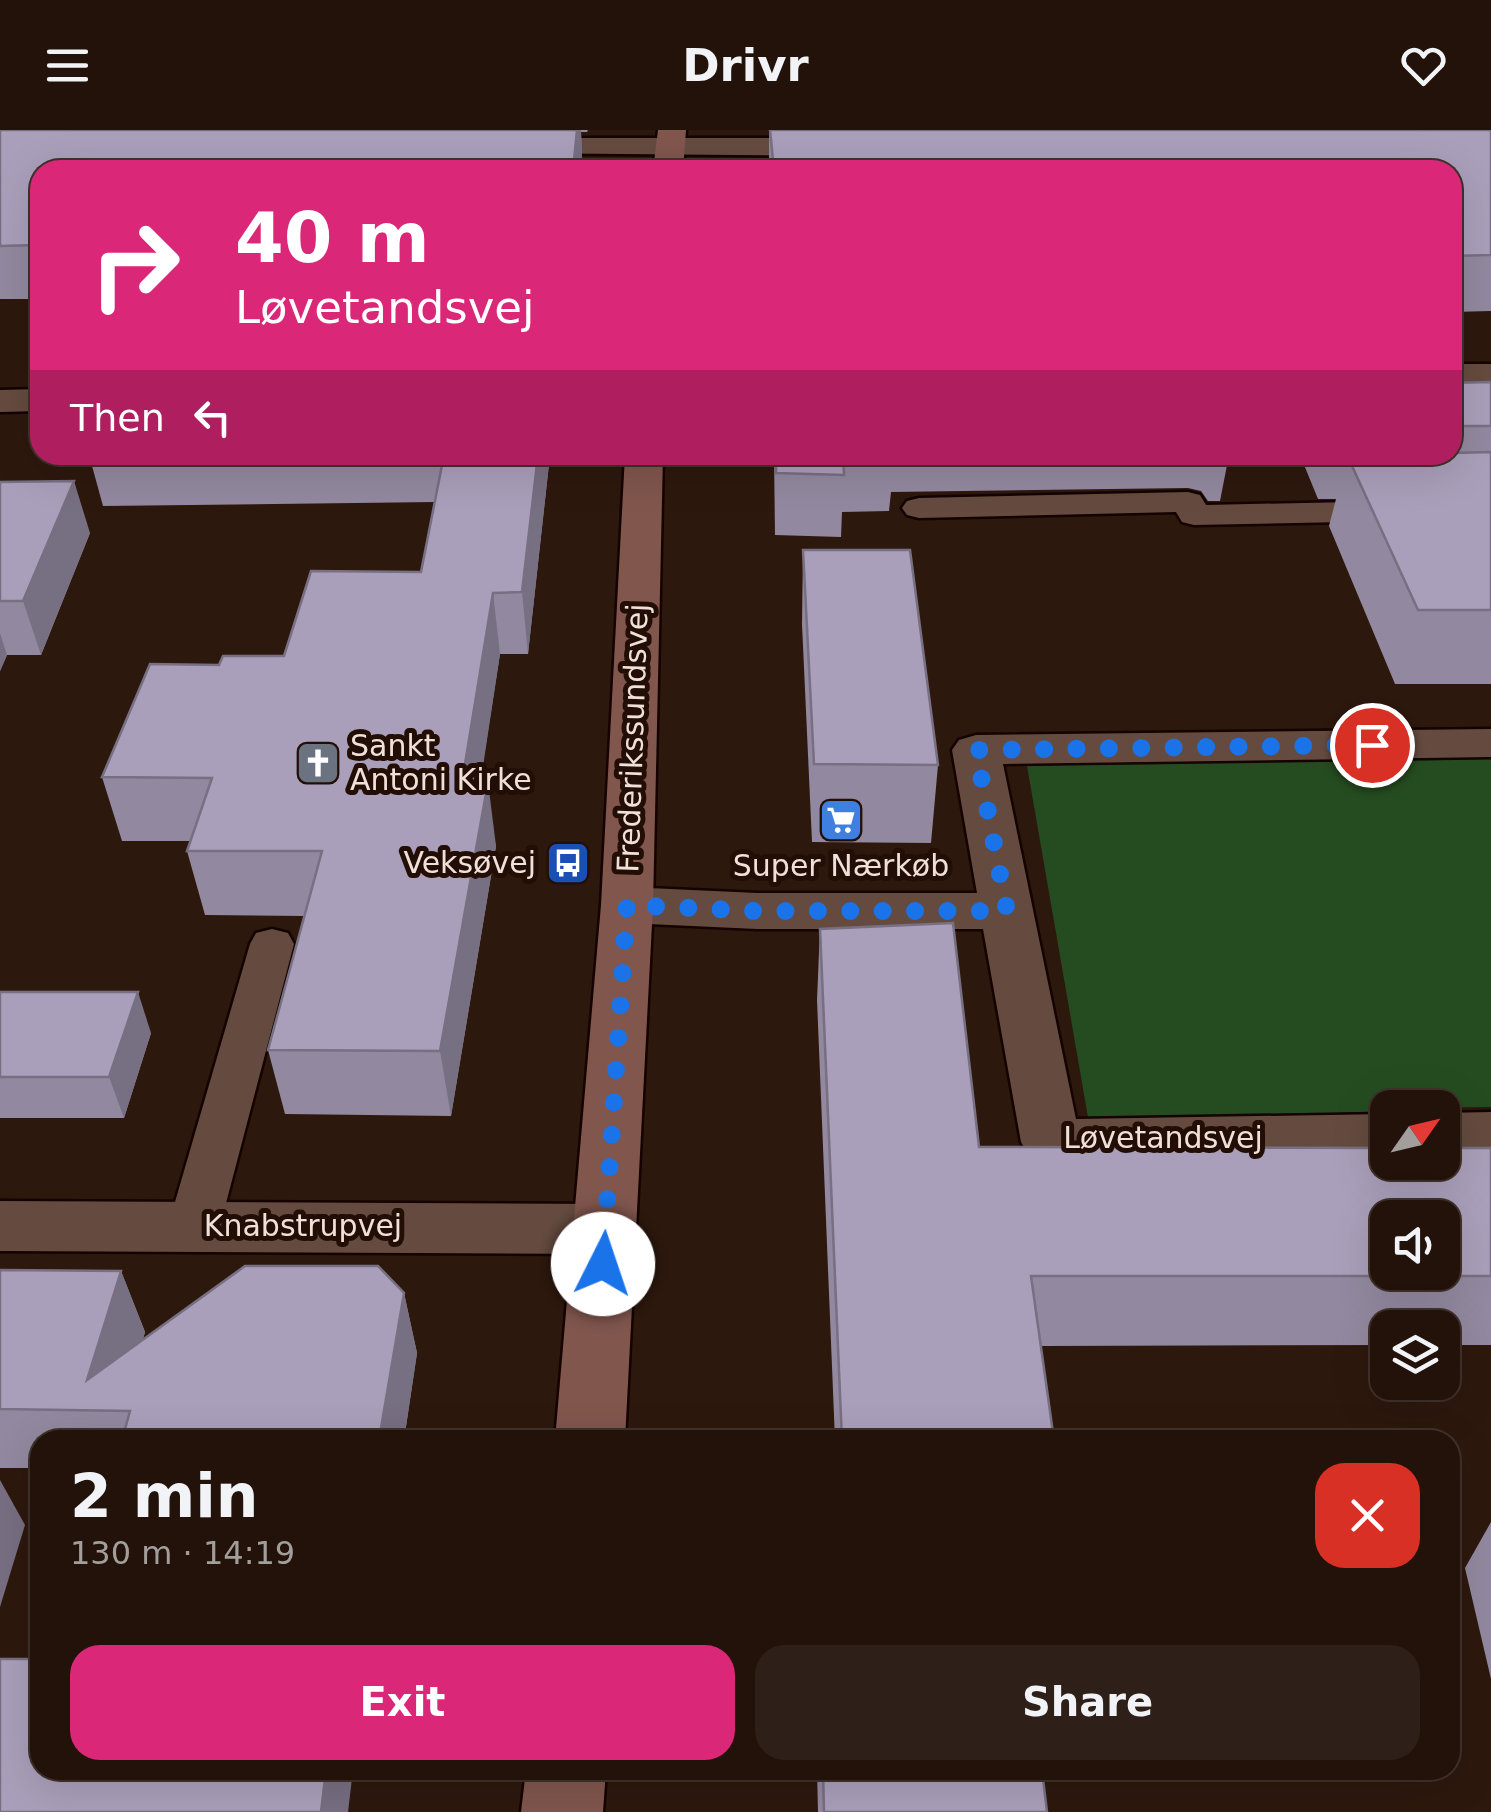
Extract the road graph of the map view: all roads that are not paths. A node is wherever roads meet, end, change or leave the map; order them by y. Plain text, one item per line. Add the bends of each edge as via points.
1 (867, 146) edge
2 (473, 148) edge
3 (670, 149) edge
4 (1491, 374) edge
5 (1462, 375) edge
6 (30, 400) edge
7 (0, 401) edge
8 (644, 465) edge
9 (919, 508) dead end
10 (1491, 509) edge
11 (1491, 744) edge
12 (627, 905) junction
13 (1007, 911) junction
14 (272, 944) dead end
15 (1491, 1135) edge
16 (1460, 1136) edge
17 (1370, 1137) edge
18 (0, 1226) edge
19 (194, 1226) junction
20 (605, 1229) junction
21 (591, 1430) edge
22 (565, 1780) edge
23 (562, 1812) edge

1 - 3 street
2 - 3 street
4 - 5 street
6 - 7 street
8 - 12 main road, Frederikssundsvej
9 - 10 lane via 1188,502 1194,515
11 - 13 street, Løvetandsvej via 976,750
12 - 13 street
12 - 20 main road, Frederikssundsvej
13 - 17 street, Løvetandsvej via 1051,1142
14 - 19 lane
15 - 16 street
18 - 19 street, Knabstrupvej
19 - 20 street, Knabstrupvej
20 - 21 main road, Frederikssundsvej
22 - 23 main road

